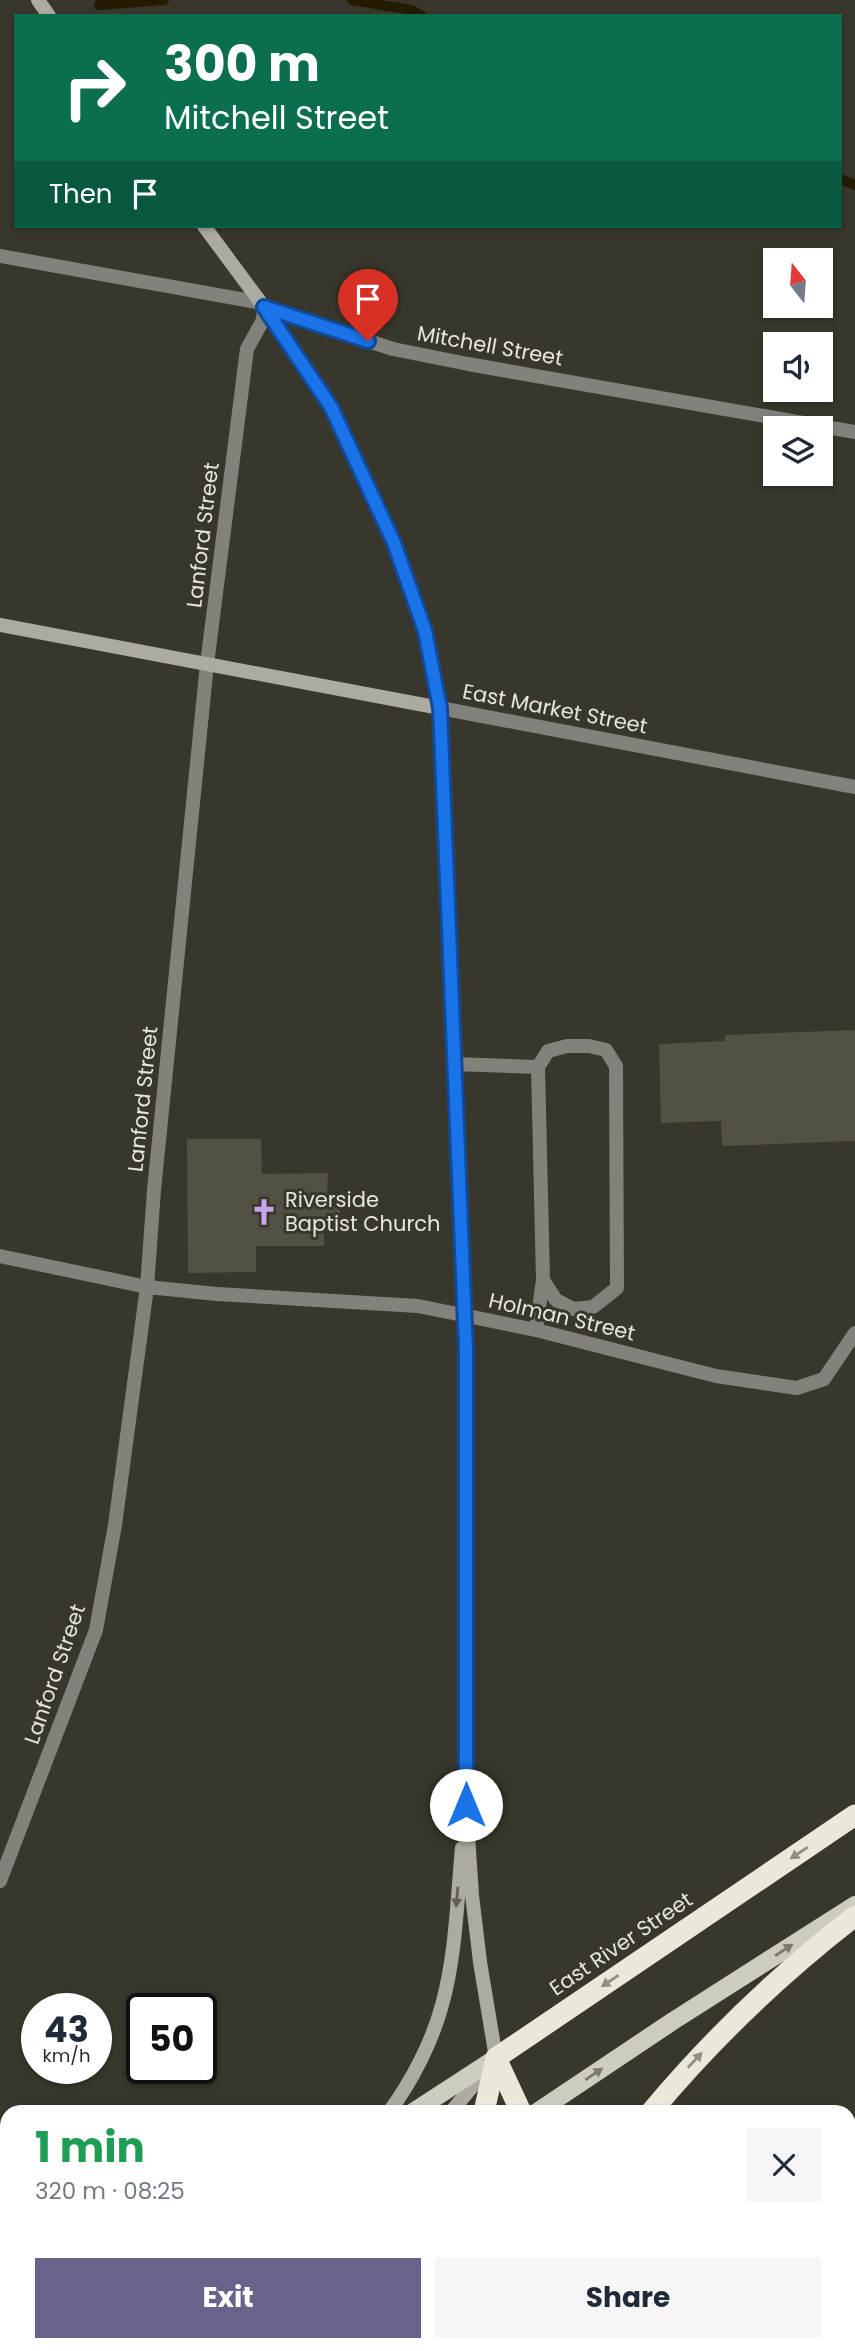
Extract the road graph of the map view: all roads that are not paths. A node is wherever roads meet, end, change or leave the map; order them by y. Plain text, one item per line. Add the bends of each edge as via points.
1 (205, 228) edge
2 (0, 256) edge
3 (264, 307) junction
4 (855, 432) edge
5 (0, 625) edge
6 (207, 664) junction
7 (440, 708) junction
8 (855, 787) edge
9 (454, 1064) junction
10 (538, 1067) junction
11 (0, 1256) edge
12 (543, 1280) junction
13 (147, 1287) junction
14 (464, 1316) junction
15 (536, 1330) junction
16 (855, 1333) edge
17 (466, 1805) junction
18 (855, 1815) edge
19 (0, 1878) edge
20 (855, 1905) edge
21 (855, 1916) edge
22 (496, 2058) junction
23 (394, 2105) edge
24 (424, 2105) edge
25 (458, 2105) edge
26 (486, 2105) edge
27 (518, 2105) edge
28 (547, 2105) edge
29 (657, 2105) edge

1 - 3 main road
2 - 3 street, Mitchell Street via 257,302
3 - 4 street, Mitchell Street via 393,349
3 - 6 street, Lanford Street via 263,320 247,349
3 - 7 main road via 331,407 394,543 425,631
5 - 6 main road, East Market Street
6 - 7 main road, East Market Street
6 - 13 street, Lanford Street
7 - 8 street, East Market Street
7 - 9 main road
9 - 10 street
9 - 14 main road
10 - 12 street
10 - 12 street via 548,1051 567,1046 606,1050 616,1066 617,1288 593,1307 573,1309 556,1300
11 - 13 street, Holman Street
12 - 15 street
13 - 14 street, Holman Street via 418,1306
13 - 19 street, Lanford Street via 96,1630
14 - 15 street, Holman Street
14 - 17 main road
15 - 16 street, Holman Street via 716,1376 797,1388 824,1379
17 - 22 main road via 471,1895
17 -> 23 main road via 452,1955 442,2005 408,2084
18 -> 22 highway, East River Street
28 -> 20 main road
29 -> 21 highway via 728,2025
22 - 24 main road, East River Street
22 - 25 main road
22 - 26 highway
22 - 27 highway

